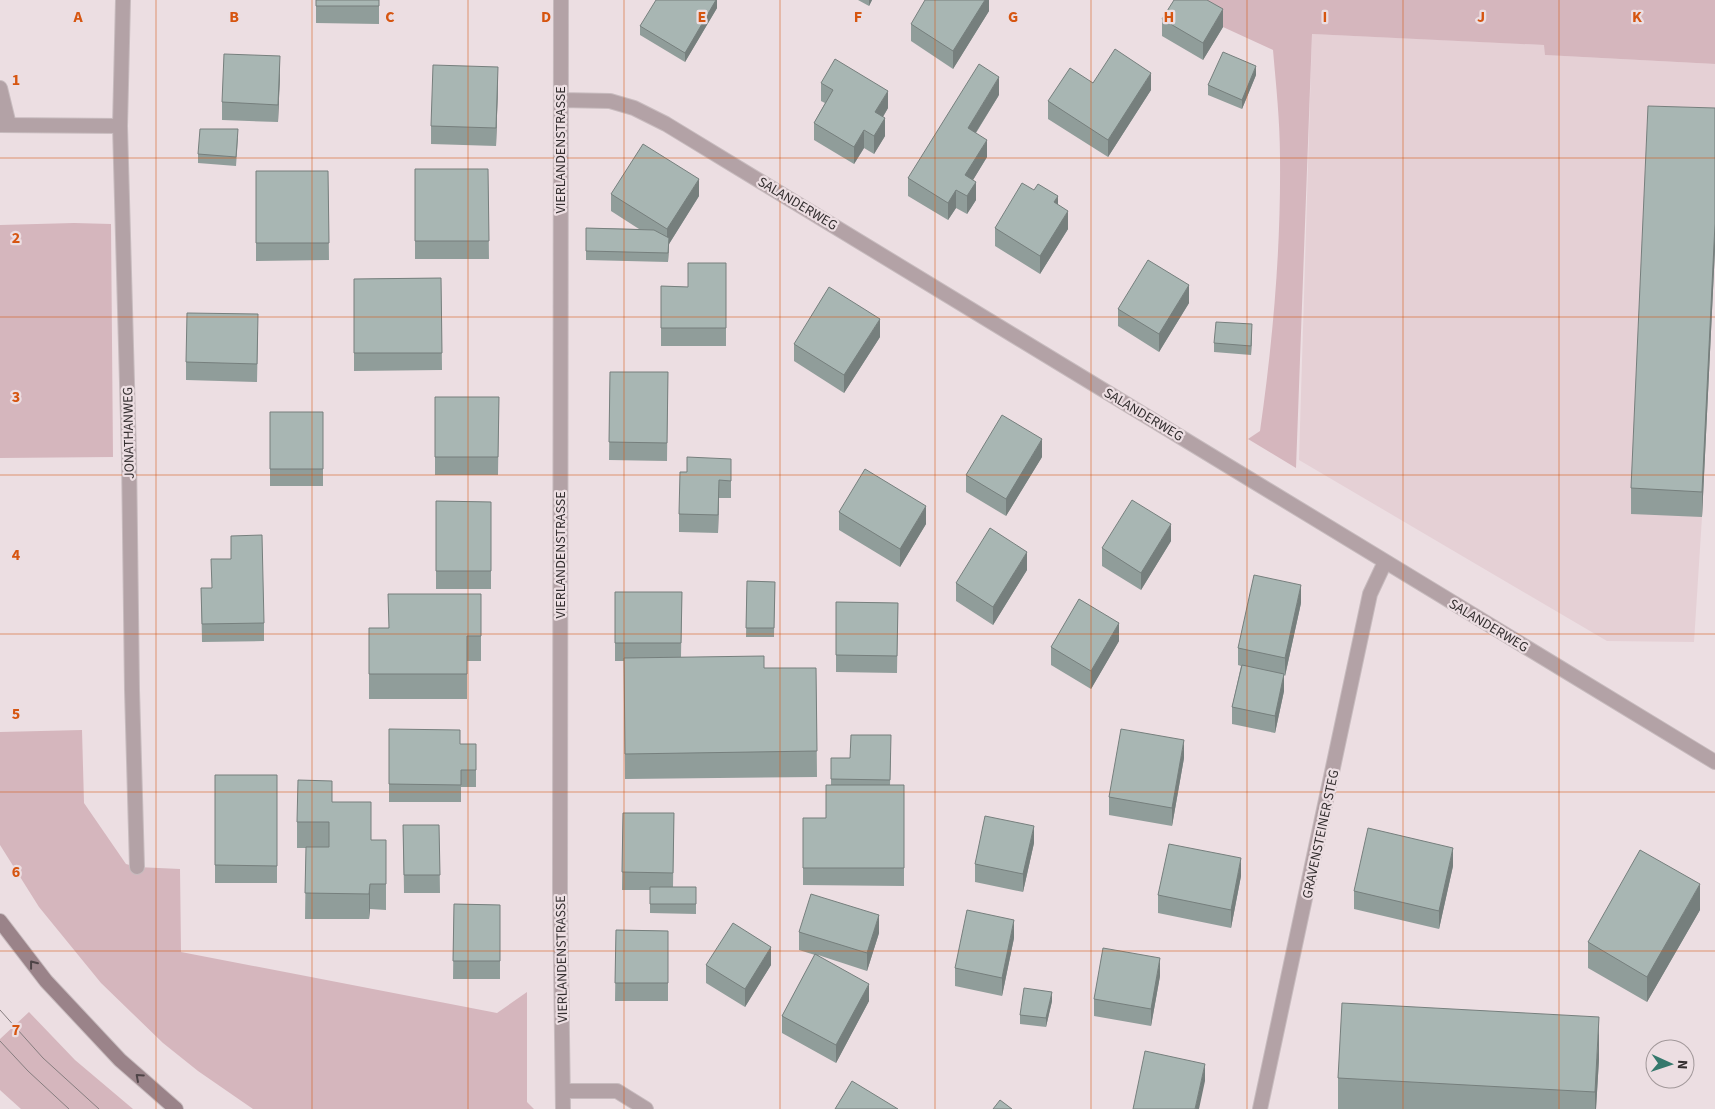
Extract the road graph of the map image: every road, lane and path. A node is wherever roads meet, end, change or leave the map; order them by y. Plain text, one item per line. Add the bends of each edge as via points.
1 (123, 0) edge
2 (561, 0) edge
3 (0, 88) edge
4 (561, 100) junction
5 (4, 125) edge
6 (120, 126) junction
7 (1385, 562) junction
8 (1715, 762) edge
9 (137, 867) dead end
10 (2, 928) edge
11 (563, 1091) junction
12 (176, 1109) edge
13 (563, 1109) edge
14 (646, 1109) edge
15 (1260, 1109) edge

1 - 6 street, JONATHANWEG
2 - 4 street, VIERLANDENSTRASSE
3 - 5 street
4 - 7 street, SALANDERWEG via 610,100 666,124
4 - 11 street, VIERLANDENSTRASSE via 560,890
5 - 6 street
6 - 9 street, JONATHANWEG
7 - 8 street, SALANDERWEG
7 - 15 street, GRAVENSTEINER STEG via 1370,594
12 -> 10 main road via 120,1060 46,981
11 - 13 street, VIERLANDENSTRASSE
11 - 14 street via 617,1091

